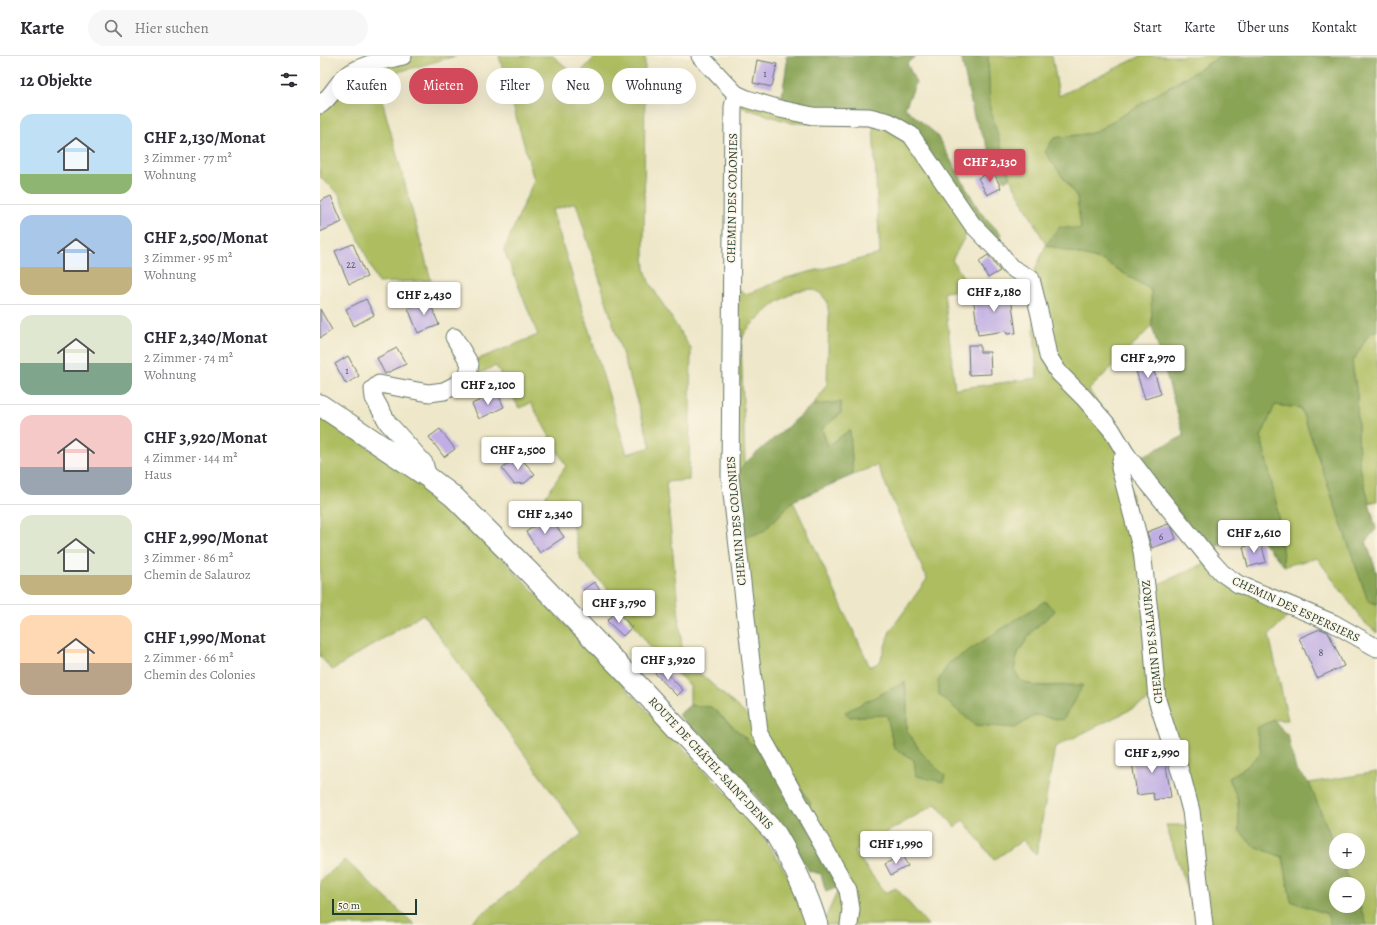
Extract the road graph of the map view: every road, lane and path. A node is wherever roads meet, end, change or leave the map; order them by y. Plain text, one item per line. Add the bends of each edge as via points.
1 (404, 56) edge
2 (700, 56) edge
3 (736, 94) junction
4 (320, 105) edge
5 (454, 337) dead end
6 (320, 405) edge
7 (1126, 454) junction
8 (428, 477) junction
9 (1377, 648) edge
10 (817, 925) edge
11 (849, 925) edge
12 (1204, 925) edge

1 - 4 street via 377,62 353,72 342,79
2 - 3 street
3 - 7 street, CHEMIN DES ESPERSIERS via 774,107 813,116 869,117 890,122 911,135 972,224 1010,266 1031,279 1048,356 1059,373 1111,429
3 - 11 street, CHEMIN DES COLONIES via 733,107 730,476 759,732 848,890 851,909
5 - 8 street via 470,364 467,379 444,391 429,393 379,384 373,389 374,398 388,423 424,462
6 - 8 main road, ROUTE DE CHÂTEL-SAINT-DENIS
7 - 9 street, CHEMIN DES ESPERSIERS via 1222,573 1238,584 1327,621
7 - 12 street, CHEMIN DE SALAUROZ via 1120,468 1142,551 1157,700 1191,811
8 - 10 main road, ROUTE DE CHÂTEL-SAINT-DENIS via 454,498 530,573 650,697 771,828 804,885

